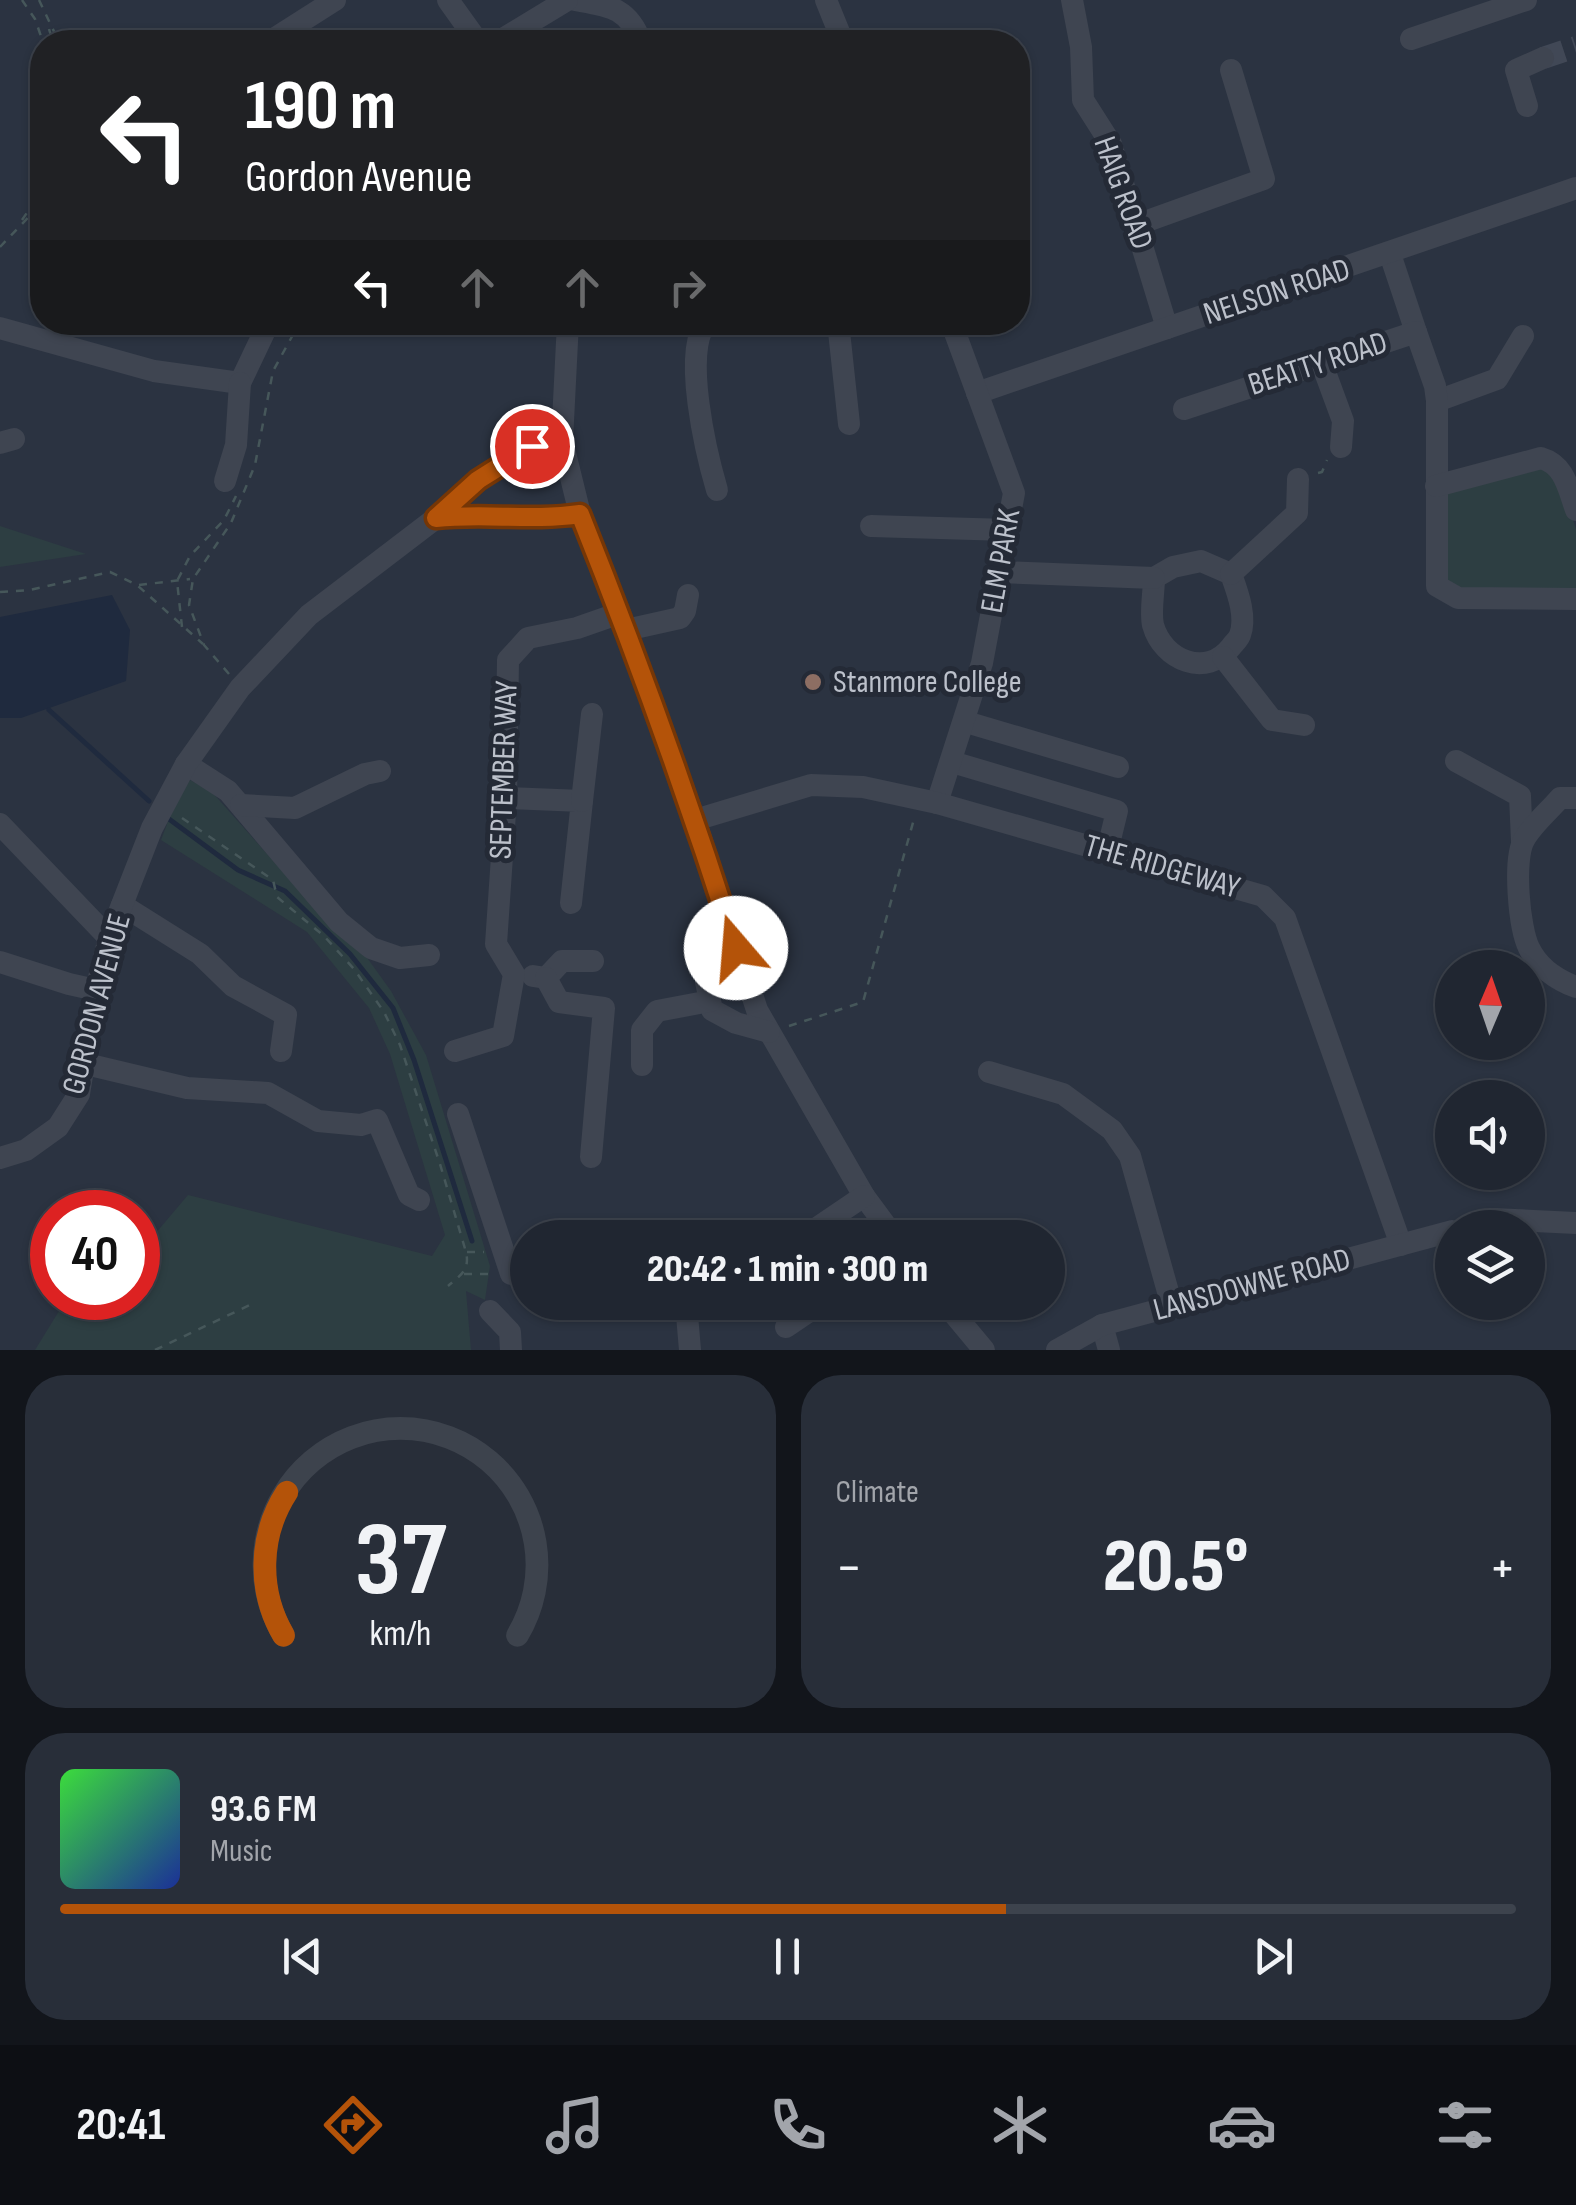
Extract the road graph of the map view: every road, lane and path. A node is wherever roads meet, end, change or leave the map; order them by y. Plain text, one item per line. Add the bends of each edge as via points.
1 (22, 0) edge
2 (40, 0) edge
3 (336, 0) edge
4 (448, 0) edge
5 (567, 0) edge
6 (575, 0) edge
7 (826, 0) edge
8 (1072, 0) edge
9 (1526, 0) edge
10 (48, 25) junction
11 (39, 30) edge
12 (49, 30) edge
13 (51, 30) edge
14 (289, 30) edge
15 (469, 30) edge
16 (518, 30) edge
17 (636, 30) edge
18 (838, 30) edge
19 (1411, 40) dead end
20 (1544, 58) tunnel mouth
21 (1230, 70) dead end
22 (1527, 106) dead end
23 (1576, 188) edge
24 (30, 209) edge
25 (30, 215) edge
26 (1136, 225) junction
27 (19, 226) junction
28 (0, 247) edge
29 (1390, 254) junction
30 (0, 328) edge
31 (1167, 328) junction
32 (30, 331) edge
33 (1416, 332) junction
34 (62, 335) edge
35 (264, 335) edge
36 (293, 335) edge
37 (567, 335) edge
38 (700, 335) edge
39 (839, 335) edge
40 (956, 335) edge
41 (1523, 336) dead end
42 (1322, 364) junction
43 (240, 383) junction
44 (977, 392) junction
45 (1437, 401) junction
46 (1184, 409) dead end
47 (849, 424) dead end
48 (562, 441) junction
49 (1341, 447) joint
50 (1298, 479) joint
51 (225, 481) dead end
52 (1436, 486) junction
53 (717, 490) dead end
54 (1576, 510) edge
55 (580, 514) junction
56 (436, 518) junction
57 (871, 526) dead end
58 (1008, 530) junction
59 (1000, 572) junction
60 (1231, 574) junction
61 (1154, 578) junction
62 (194, 579) junction
63 (137, 585) junction
64 (0, 592) edge
65 (688, 595) dead end
66 (1576, 599) edge
67 (623, 622) junction
68 (204, 645) junction
69 (1224, 656) junction
70 (240, 688) junction
71 (592, 714) dead end
72 (966, 722) junction
73 (1304, 725) dead end
74 (1456, 760) dead end
75 (952, 762) junction
76 (186, 764) junction
77 (1118, 767) dead end
78 (380, 771) dead end
79 (1520, 796) junction
80 (506, 798) junction
81 (1568, 798) edge
82 (582, 801) junction
83 (929, 801) junction
84 (162, 804) junction
85 (241, 806) junction
86 (695, 820) junction
87 (0, 824) edge
88 (1522, 842) junction
89 (1106, 852) junction
90 (572, 903) dead end
91 (122, 905) junction
92 (109, 938) junction
93 (736, 948) junction
94 (429, 955) dead end
95 (593, 961) dead end
96 (0, 962) edge
97 (514, 974) junction
98 (546, 978) junction
99 (1576, 987) edge
100 (96, 990) junction
101 (710, 1001) junction
102 (769, 1032) junction
103 (281, 1051) dead end
104 (455, 1052) dead end
105 (86, 1064) junction
106 (642, 1065) dead end
107 (989, 1072) dead end
108 (458, 1114) dead end
109 (591, 1156) dead end
110 (0, 1158) edge
111 (864, 1196) junction
112 (419, 1200) dead end
113 (829, 1220) edge
114 (882, 1220) edge
115 (1545, 1222) edge
116 (1576, 1224) edge
117 (1435, 1235) edge
118 (1401, 1245) junction
119 (510, 1250) edge
120 (464, 1274) junction
121 (510, 1274) edge
122 (448, 1286) dead end
123 (254, 1303) dead end
124 (1172, 1306) junction
125 (490, 1312) dead end
126 (688, 1320) edge
127 (797, 1320) edge
128 (959, 1320) edge
129 (1102, 1325) junction
130 (786, 1328) dead end
131 (155, 1350) edge
132 (511, 1350) edge
133 (690, 1350) edge
134 (984, 1350) edge
135 (1056, 1350) edge
136 (1109, 1350) edge

1 - 11 path
2 - 10 path
3 - 14 street
4 - 15 street
5 - 16 street
6 - 17 street via 614,7
7 - 18 street
8 - 26 street, HAIG ROAD via 1083,100 1111,144
9 - 19 street
10 - 12 path
10 - 13 path
20 - 22 street via 1516,70
21 - 26 street via 1264,179
23 - 29 street, NELSON ROAD
24 - 27 path
25 - 27 path
26 - 31 street, HAIG ROAD
27 - 28 path
29 - 31 street, NELSON ROAD
29 - 33 street
30 - 32 street
31 - 44 street, NELSON ROAD
33 - 42 street, BEATTY ROAD
33 - 45 street, BEATTY ROAD
34 - 43 street via 154,370
35 - 43 street
36 - 62 path via 273,371 255,464 231,523
37 - 48 street
38 - 53 street via 703,443
39 - 47 street
40 - 44 street, ELM PARK
41 - 45 street via 1497,379
42 - 46 street, BEATTY ROAD
42 - 49 street via 1343,421
43 - 51 street via 236,445
44 - 58 street, ELM PARK via 1014,493
45 - 52 street, BEATTY ROAD
48 - 55 street
48 - 56 street, GORDON AVENUE via 532,446 478,480
49 - 50 path via 1330,452 1322,472
50 - 60 street via 1297,512
52 - 54 street via 1541,458 1562,471
52 - 66 street, BEATTY ROAD via 1437,586 1458,598
55 - 56 street
55 - 67 street
56 - 70 street, GORDON AVENUE via 309,615
57 - 58 street
58 - 59 street, ELM PARK
59 - 61 street
59 - 72 street, ELM PARK
60 - 61 street via 1201,561
60 - 69 street via 1240,598 1240,635
61 - 69 street via 1154,626 1166,647 1186,664 1211,664
62 - 63 path
62 - 68 path via 189,606
63 - 64 path via 110,572
63 - 68 path
65 - 67 street, SEPTEMBER WAY via 680,618
67 - 80 street, SEPTEMBER WAY via 528,638 508,660
67 - 86 street
68 - 70 path
69 - 73 street via 1272,720
70 - 76 street, GORDON AVENUE
71 - 82 street
72 - 75 street, ELM PARK
72 - 77 street
74 - 79 street
75 - 83 street, ELM PARK
75 - 89 street via 1118,811
76 - 84 street, GORDON AVENUE
76 - 85 street
78 - 85 street via 294,808
79 - 81 street
79 - 88 street
80 - 82 street
80 - 97 street, SEPTEMBER WAY via 496,944
81 - 88 street
82 - 90 street
83 - 86 street, THE RIDGEWAY via 810,784
83 - 89 street, THE RIDGEWAY
83 - 102 path via 863,1002
84 - 91 street, GORDON AVENUE
84 - 120 path via 273,880 277,898 324,936 384,1012 440,1164 468,1264
85 - 94 street via 339,922 371,948 400,958
86 - 93 street
87 - 92 street
88 - 99 street via 1518,892 1528,947 1544,968
89 - 118 street, THE RIDGEWAY via 1263,896 1285,918
91 - 92 street, GORDON AVENUE
91 - 103 street via 286,1015
92 - 100 street, GORDON AVENUE
93 - 101 street via 706,982
93 - 102 street
95 - 98 street via 562,961
96 - 100 street
97 - 98 street
97 - 104 street via 504,1036
98 - 109 street via 560,1002 604,1008
100 - 105 street, GORDON AVENUE
101 - 102 street via 712,1010 736,1023
101 - 106 street via 657,1011 642,1030
102 - 111 street
105 - 110 street, GORDON AVENUE via 58,1127 26,1150
105 - 112 street via 187,1088 268,1093 318,1121 377,1120 409,1195
107 - 124 street via 1063,1094 1112,1130 1130,1156
108 - 119 street
111 - 113 street
111 - 114 street
115 - 116 street
117 - 118 street, LANSDOWNE ROAD
118 - 124 street, LANSDOWNE ROAD
120 - 121 path
120 - 122 path
123 - 131 path
124 - 129 street, LANSDOWNE ROAD
125 - 132 street via 510,1332
126 - 133 street
127 - 130 street
128 - 134 street
129 - 135 street, LANSDOWNE ROAD
129 - 136 street

